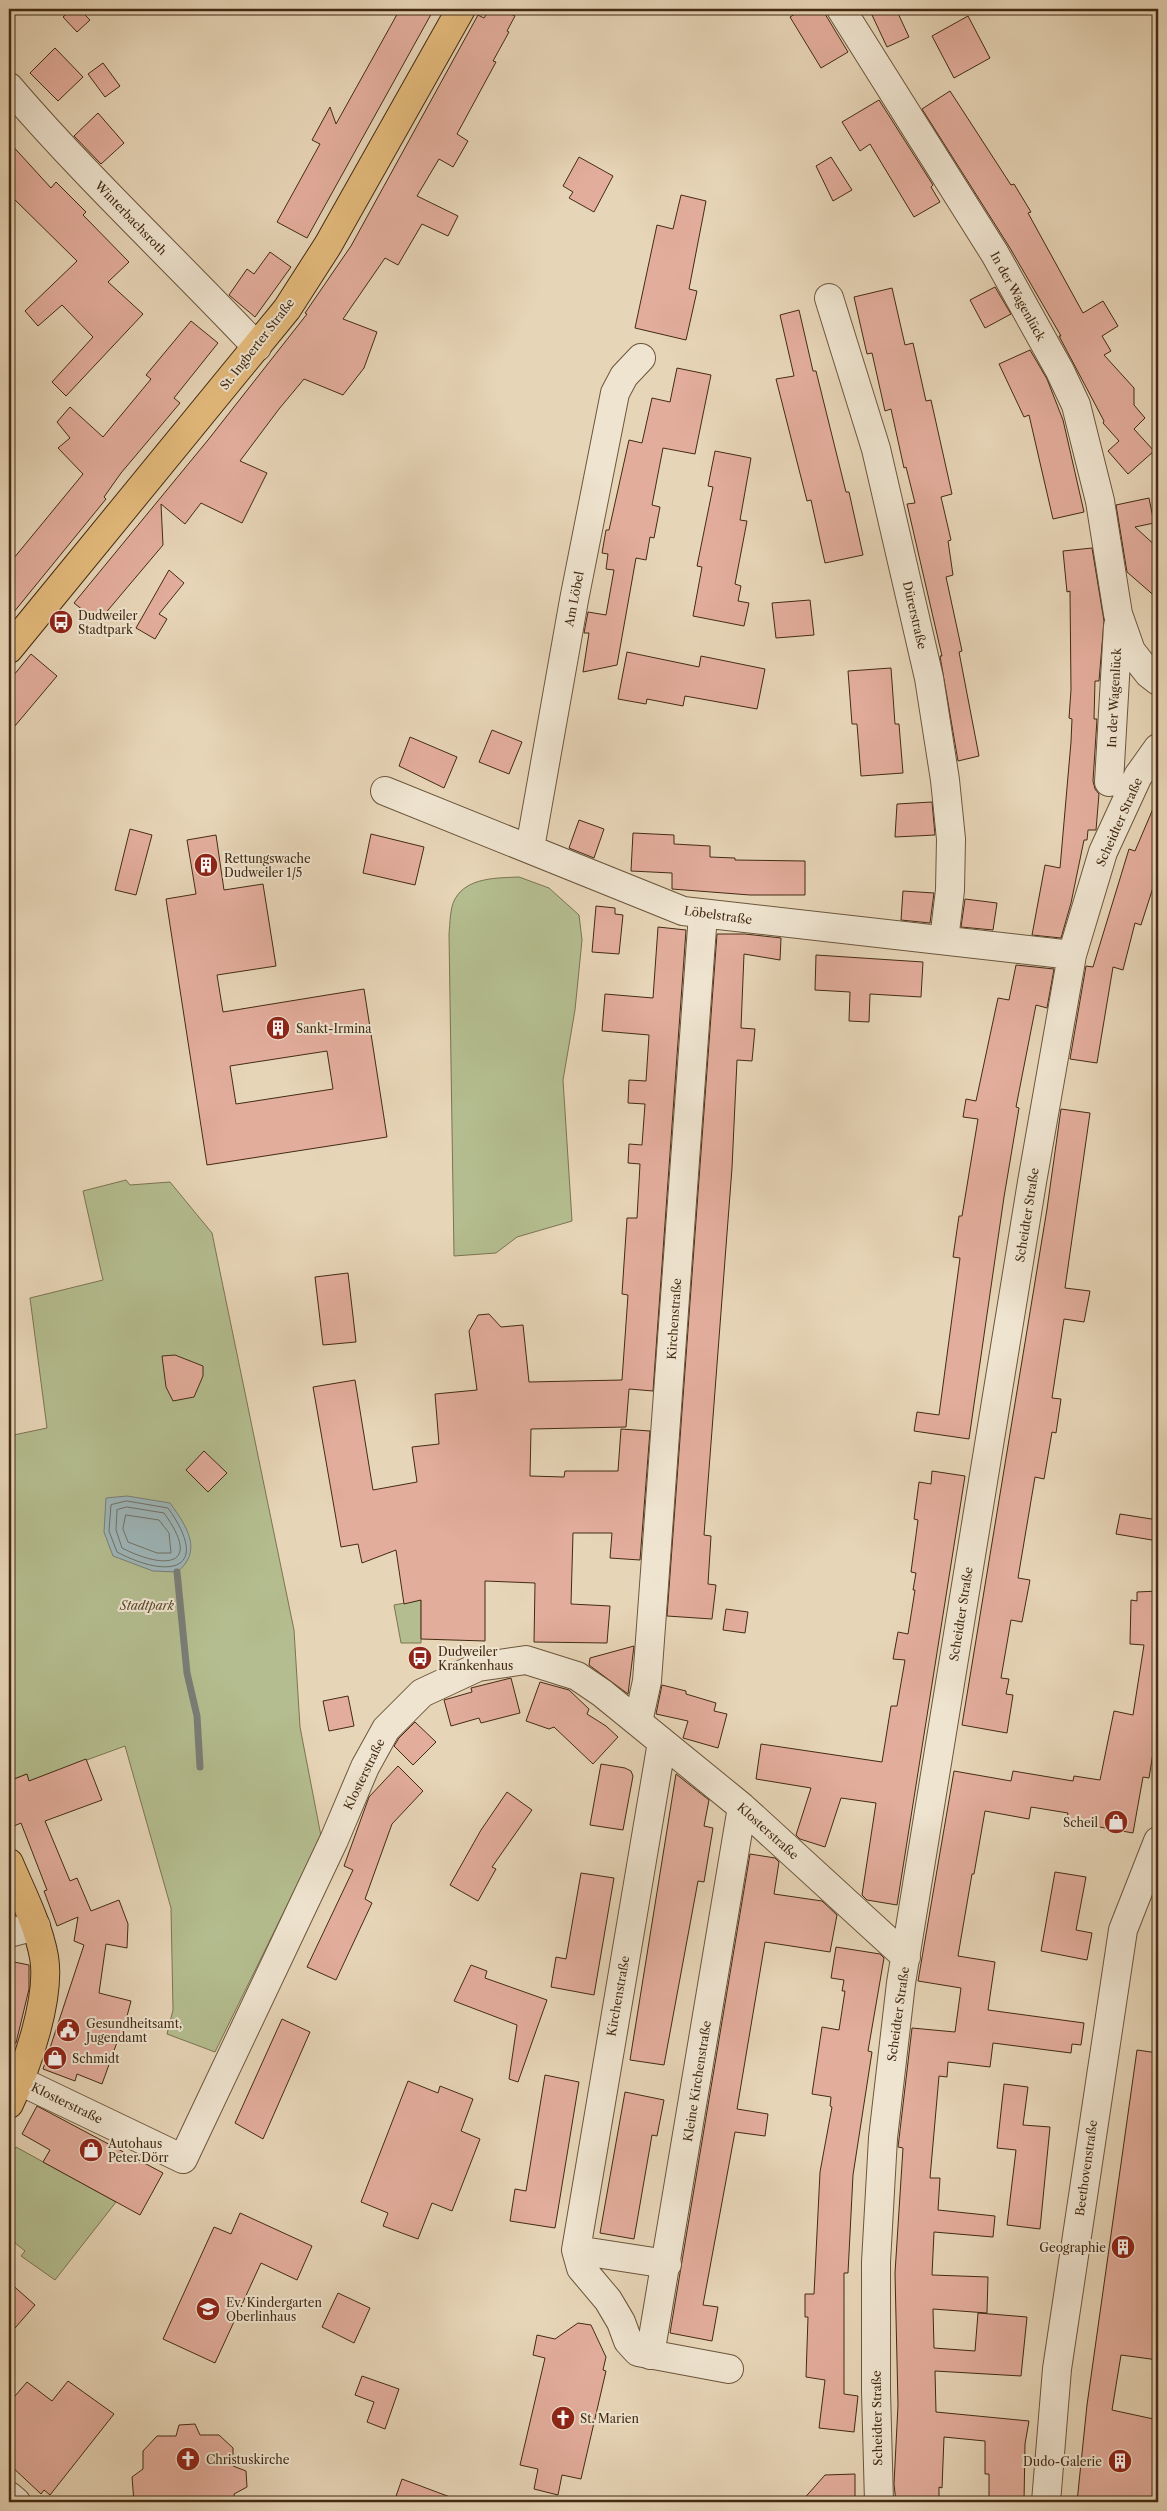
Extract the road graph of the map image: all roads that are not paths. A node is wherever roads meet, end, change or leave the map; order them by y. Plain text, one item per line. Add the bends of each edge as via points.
1 (460, 9) edge
2 (841, 9) edge
3 (9, 87) edge
4 (829, 298) dead end
5 (257, 347) junction
6 (640, 358) dead end
7 (1118, 614) junction
8 (9, 649) edge
9 (1158, 681) edge
10 (1158, 748) edge
11 (1109, 782) dead end
12 (385, 791) dead end
13 (530, 848) junction
14 (703, 914) junction
15 (944, 940) junction
16 (1072, 955) junction
17 (638, 1722) junction
18 (662, 1742) junction
19 (742, 1807) junction
20 (1158, 1841) edge
21 (9, 1864) edge
22 (36, 1926) junction
23 (9, 1933) edge
24 (906, 1957) junction
25 (14, 2092) edge
26 (576, 2250) junction
27 (667, 2264) junction
28 (650, 2355) junction
29 (729, 2369) dead end
30 (9, 2496) edge
31 (16, 2502) edge
32 (879, 2502) edge
33 (1046, 2502) edge

1 - 5 main road, St. Ingberter Straße via 328,245 287,309
2 - 7 street, In der Wagenlück via 1006,273 1076,405 1100,501
3 - 5 street, Winterbachsroth via 91,177
4 - 15 street, Dürerstraße via 876,449 929,678 951,839 950,890
5 - 8 main road, St. Ingberter Straße
6 - 13 street, Am Löbel via 624,376 615,393
7 - 9 street, In der Wagenlück via 1131,651
7 - 11 street, In der Wagenlück
10 - 16 street, Scheidter Straße via 1138,776 1103,852
12 - 13 street, Löbelstraße
13 - 14 street, Löbelstraße via 683,911
14 - 15 street, Löbelstraße
14 - 17 street, Kirchenstraße via 647,1681
15 - 16 street, Löbelstraße
16 - 24 street, Scheidter Straße via 1030,1192
17 - 18 street, Klosterstraße
17 - 25 street, Klosterstraße via 577,1676 526,1660 478,1668 439,1684 409,1704 386,1729 365,1767 334,1840 183,2159
18 - 19 street, Klosterstraße
18 - 26 street, Kirchenstraße
19 - 24 street, Klosterstraße
19 - 27 street, Kleine Kirchenstraße
20 - 33 street, Beethovenstraße via 1123,1930 1057,2369
21 - 22 main road
22 - 23 street
22 - 25 main road via 44,1958 45,1992
24 - 32 street, Scheidter Straße via 882,2138 876,2262
26 - 27 street
26 - 28 street via 581,2268 608,2300 628,2341 638,2352
27 - 28 street, Kleine Kirchenstraße
28 - 29 street
30 - 31 street

